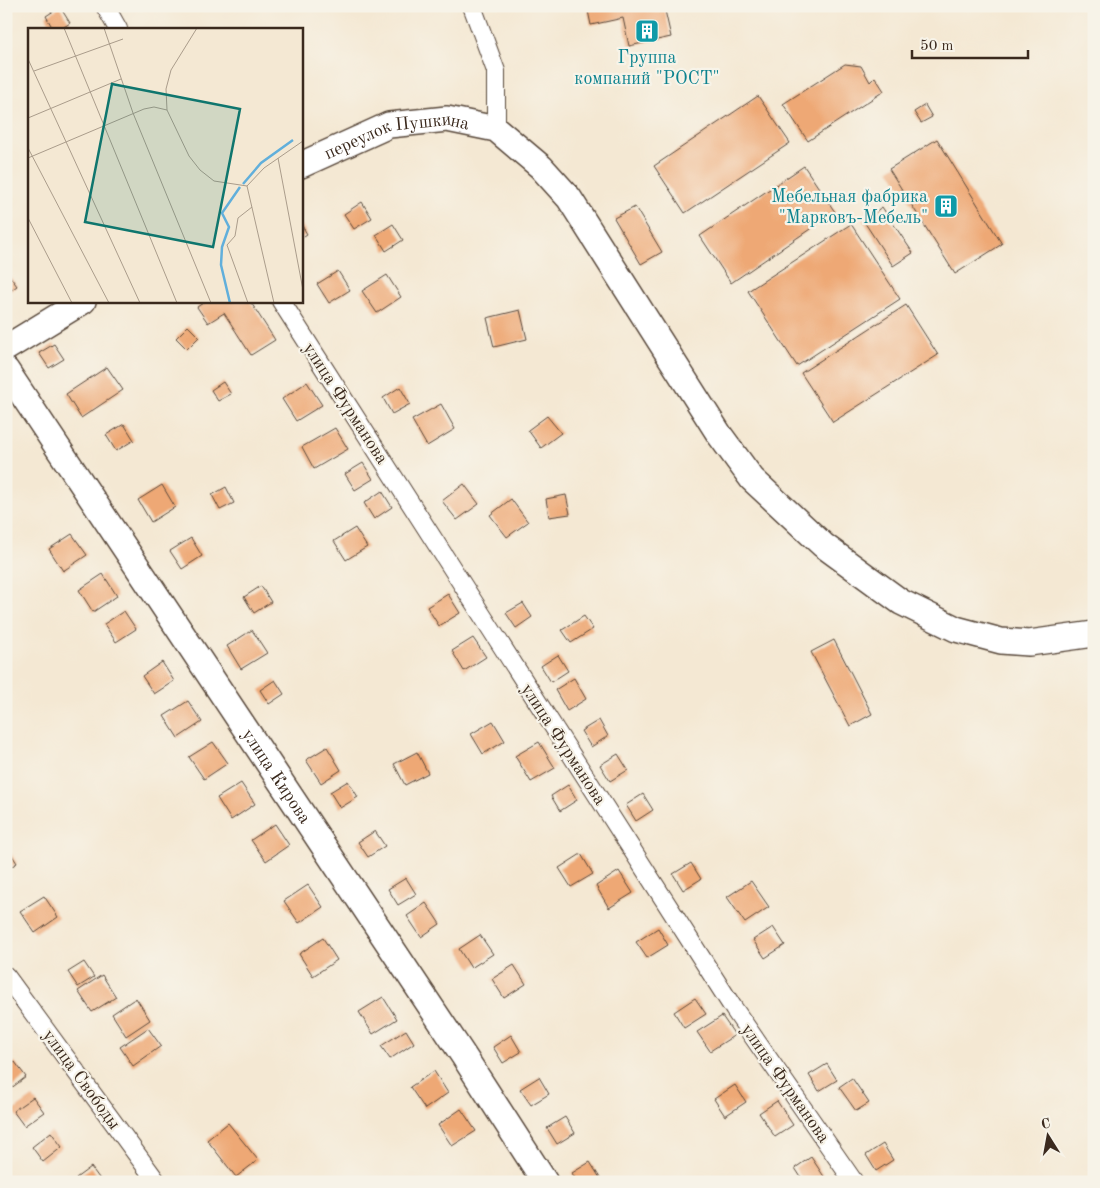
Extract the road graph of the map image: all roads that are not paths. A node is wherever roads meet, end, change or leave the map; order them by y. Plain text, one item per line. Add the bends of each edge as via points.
1 (105, 6) edge
2 (472, 6) edge
3 (117, 28) edge
4 (496, 129) junction
5 (302, 165) edge
6 (81, 302) edge
7 (282, 302) edge
8 (6, 348) edge
9 (6, 370) edge
10 (1094, 634) edge
11 (6, 976) edge
12 (158, 1182) edge
13 (545, 1182) edge
14 (854, 1182) edge

1 - 3 street
2 - 4 street via 496,71
4 - 5 street, переулок Пушкина via 447,119 389,125
4 - 10 street via 541,166 569,198 718,434 752,479 823,545 901,602 956,629 1001,642 1029,643
6 - 8 street
7 - 14 street, улица Фурманова via 734,1009
9 - 13 street, улица Кирова
11 - 12 street, улица Свободы

